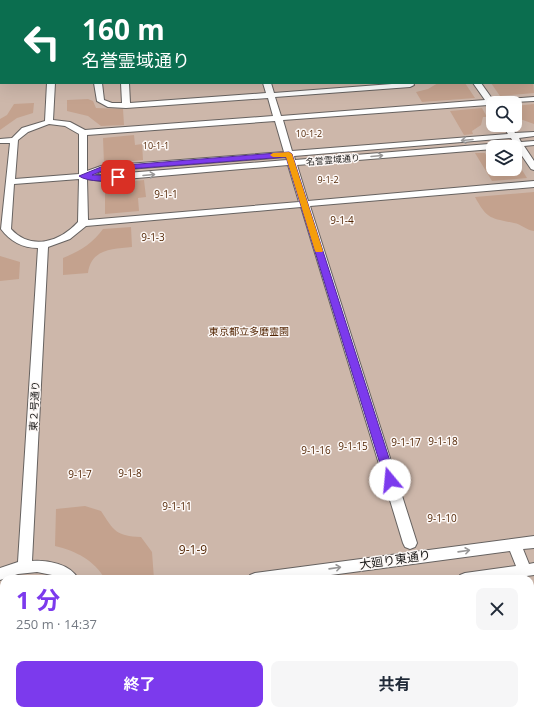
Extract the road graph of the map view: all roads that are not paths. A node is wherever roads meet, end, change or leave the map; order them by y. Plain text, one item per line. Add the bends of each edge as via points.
1 (51, 84) edge
2 (98, 84) edge
3 (125, 84) edge
4 (267, 84) edge
5 (409, 84) edge
6 (478, 84) edge
7 (270, 95) junction
8 (486, 96) edge
9 (534, 99) edge
10 (522, 100) edge
11 (486, 104) edge
12 (126, 106) junction
13 (278, 118) junction
14 (49, 122) junction
15 (510, 132) edge
16 (83, 133) junction
17 (534, 134) edge
18 (513, 136) junction
19 (14, 140) junction
20 (516, 140) edge
21 (0, 141) edge
22 (534, 143) edge
23 (522, 144) edge
24 (486, 146) edge
25 (522, 149) edge
26 (290, 159) junction
27 (534, 168) edge
28 (83, 176) junction
29 (10, 182) junction
30 (534, 184) edge
31 (305, 204) junction
32 (83, 224) junction
33 (3, 229) edge
34 (43, 245) junction
35 (534, 542) edge
36 (410, 543) dead end
37 (514, 544) junction
38 (25, 567) junction
39 (529, 570) edge
40 (0, 574) edge
41 (65, 575) edge
42 (316, 575) edge
43 (493, 575) edge

1 - 14 lane
2 - 12 lane via 101,101
3 - 12 lane
4 - 7 lane
5 - 7 lane
6 - 8 lane
7 - 12 lane
7 - 13 lane
9 - 10 lane
11 - 13 lane
13 - 16 lane
13 - 26 lane
14 - 16 lane via 64,122 76,126
14 - 19 lane via 28,128 19,133
15 - 18 lane
16 - 28 lane
17 - 18 lane, 名誉霊域通り
18 - 20 lane
18 -> 26 lane, 名誉霊域通り
19 - 21 lane
19 - 29 lane
22 - 23 lane, 名誉霊域通り
26 -> 24 lane, 名誉霊域通り
25 - 27 lane
26 - 28 lane, 名誉霊域通り via 102,178
26 - 31 lane
28 - 29 lane, 名誉霊域通り
28 - 32 lane
29 - 33 lane
30 - 31 lane
31 - 32 lane
31 - 36 lane
32 - 34 lane via 66,238
33 - 34 lane via 19,242
34 - 38 lane, 東２号通り
35 - 37 lane, 大廻り東通り
37 - 39 lane
42 -> 37 lane, 大廻り東通り
38 - 40 lane
38 - 41 lane via 50,568
39 - 43 lane

